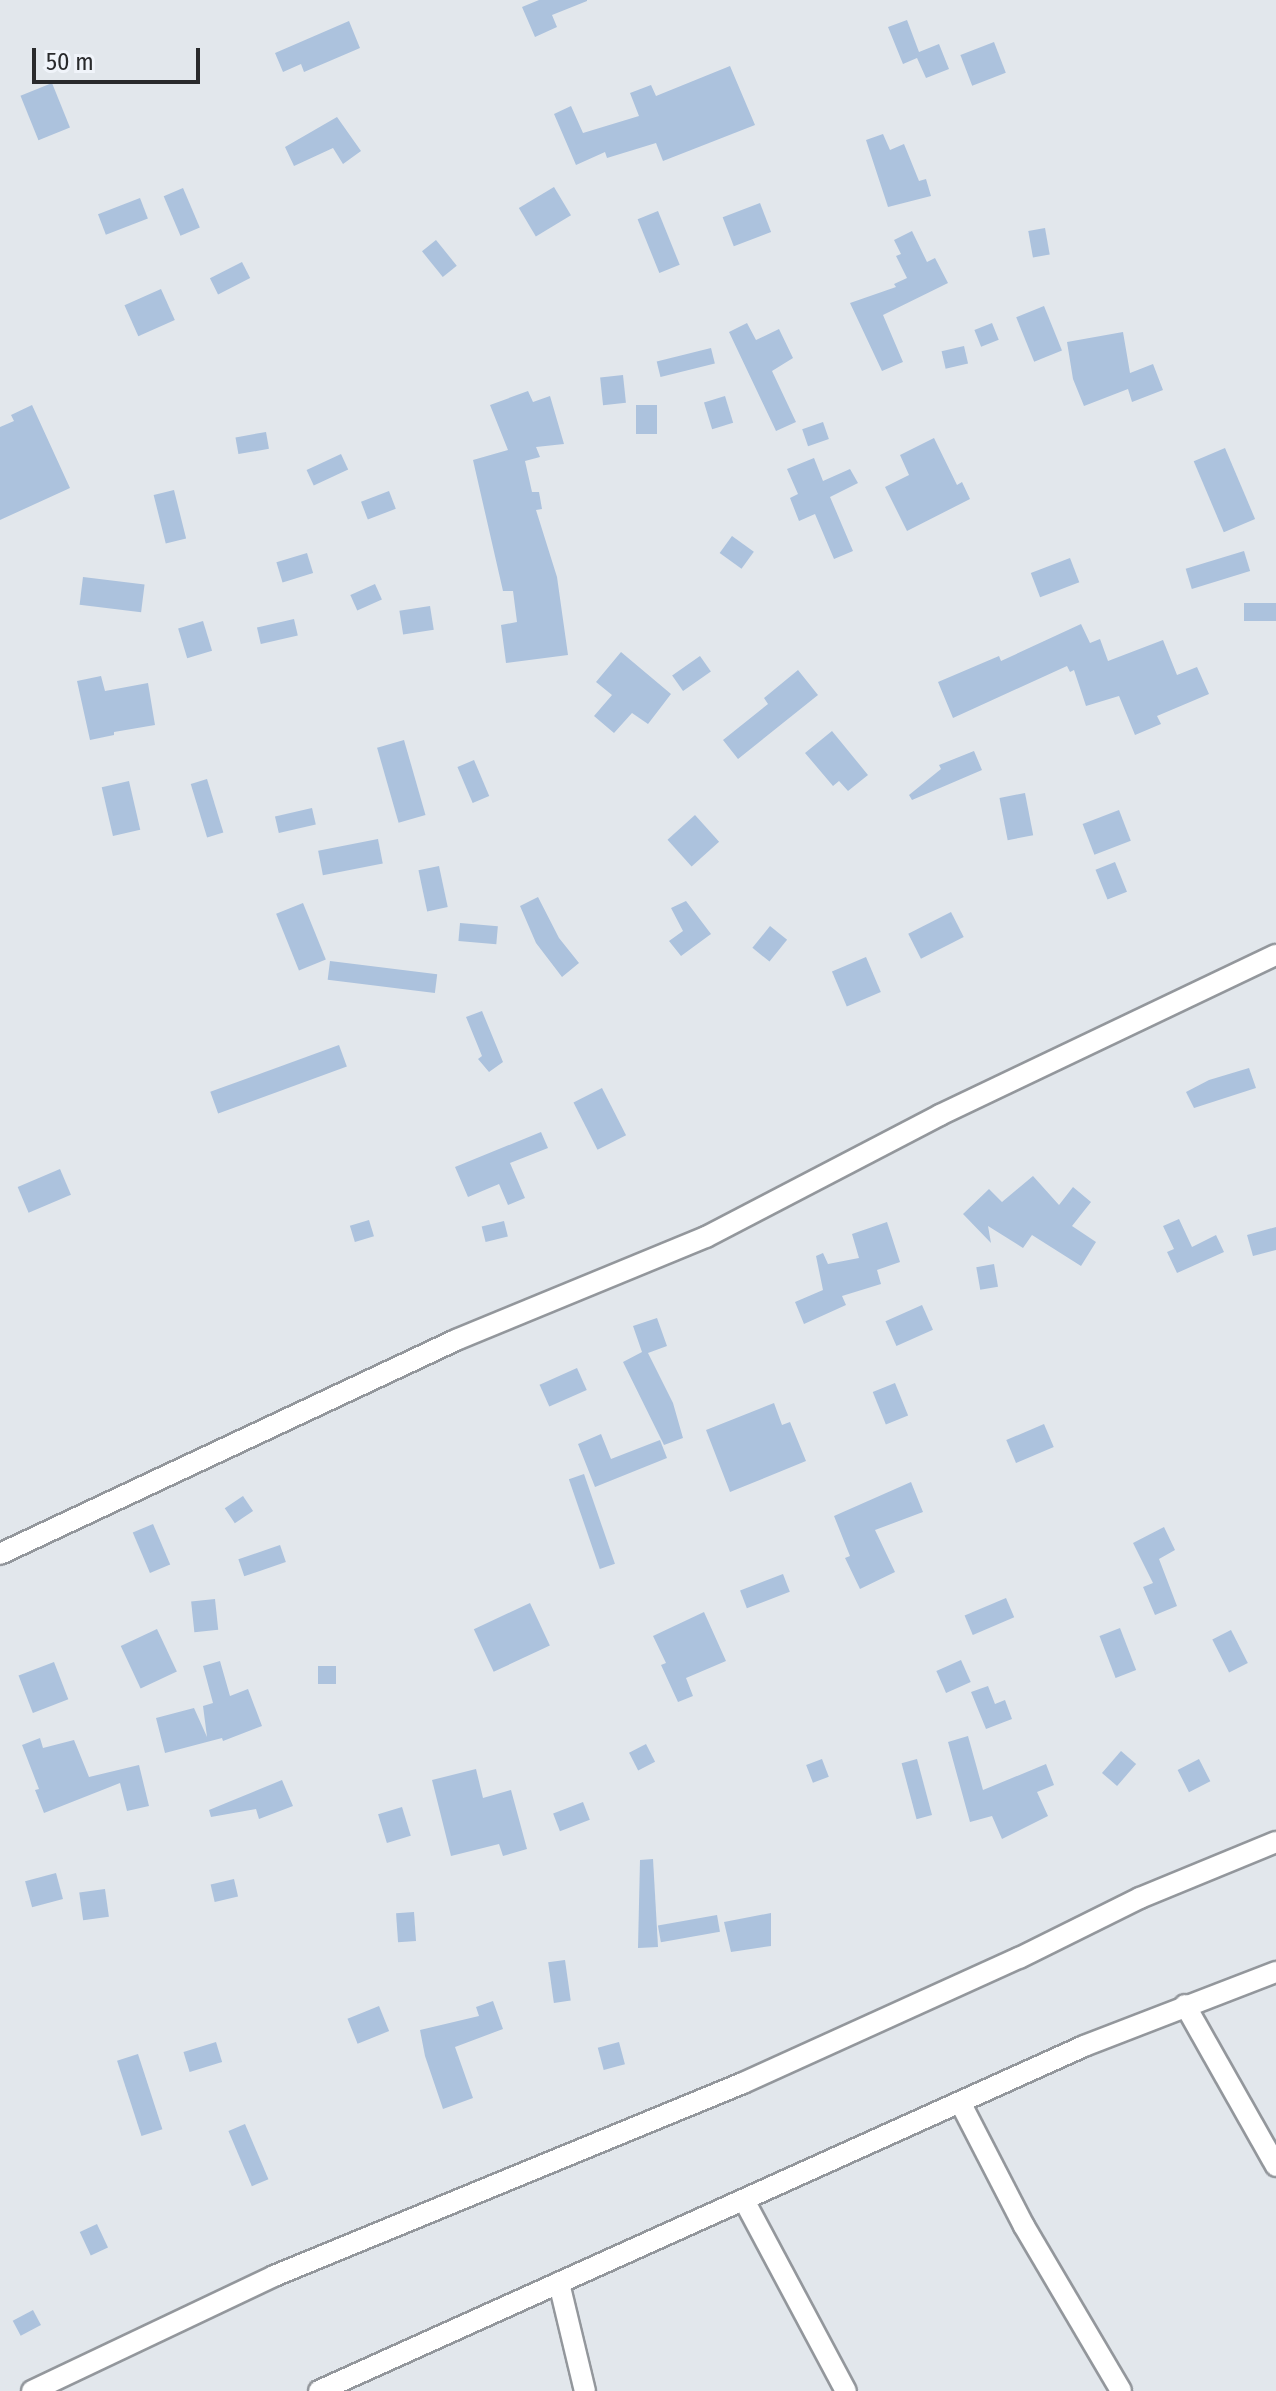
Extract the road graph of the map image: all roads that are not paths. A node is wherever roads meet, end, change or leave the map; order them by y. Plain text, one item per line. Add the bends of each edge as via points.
1 (1276, 955) edge
2 (0, 1554) edge
3 (1276, 1842) edge
4 (1276, 1972) edge
5 (1185, 2005) junction
6 (961, 2104) junction
7 (1276, 2166) edge
8 (745, 2202) junction
9 (559, 2283) junction
10 (328, 2389) edge
11 (32, 2391) edge
12 (585, 2391) edge
13 (846, 2391) edge
14 (1121, 2391) edge

1 - 2 street via 940,1115 706,1237 456,1340
3 - 11 street via 1140,1898 743,2083 274,2276
4 - 5 street
5 - 6 street
5 - 7 street
6 - 8 street
6 - 14 street via 1024,2226
8 - 9 street
8 - 13 street
9 - 10 street
9 - 12 street

